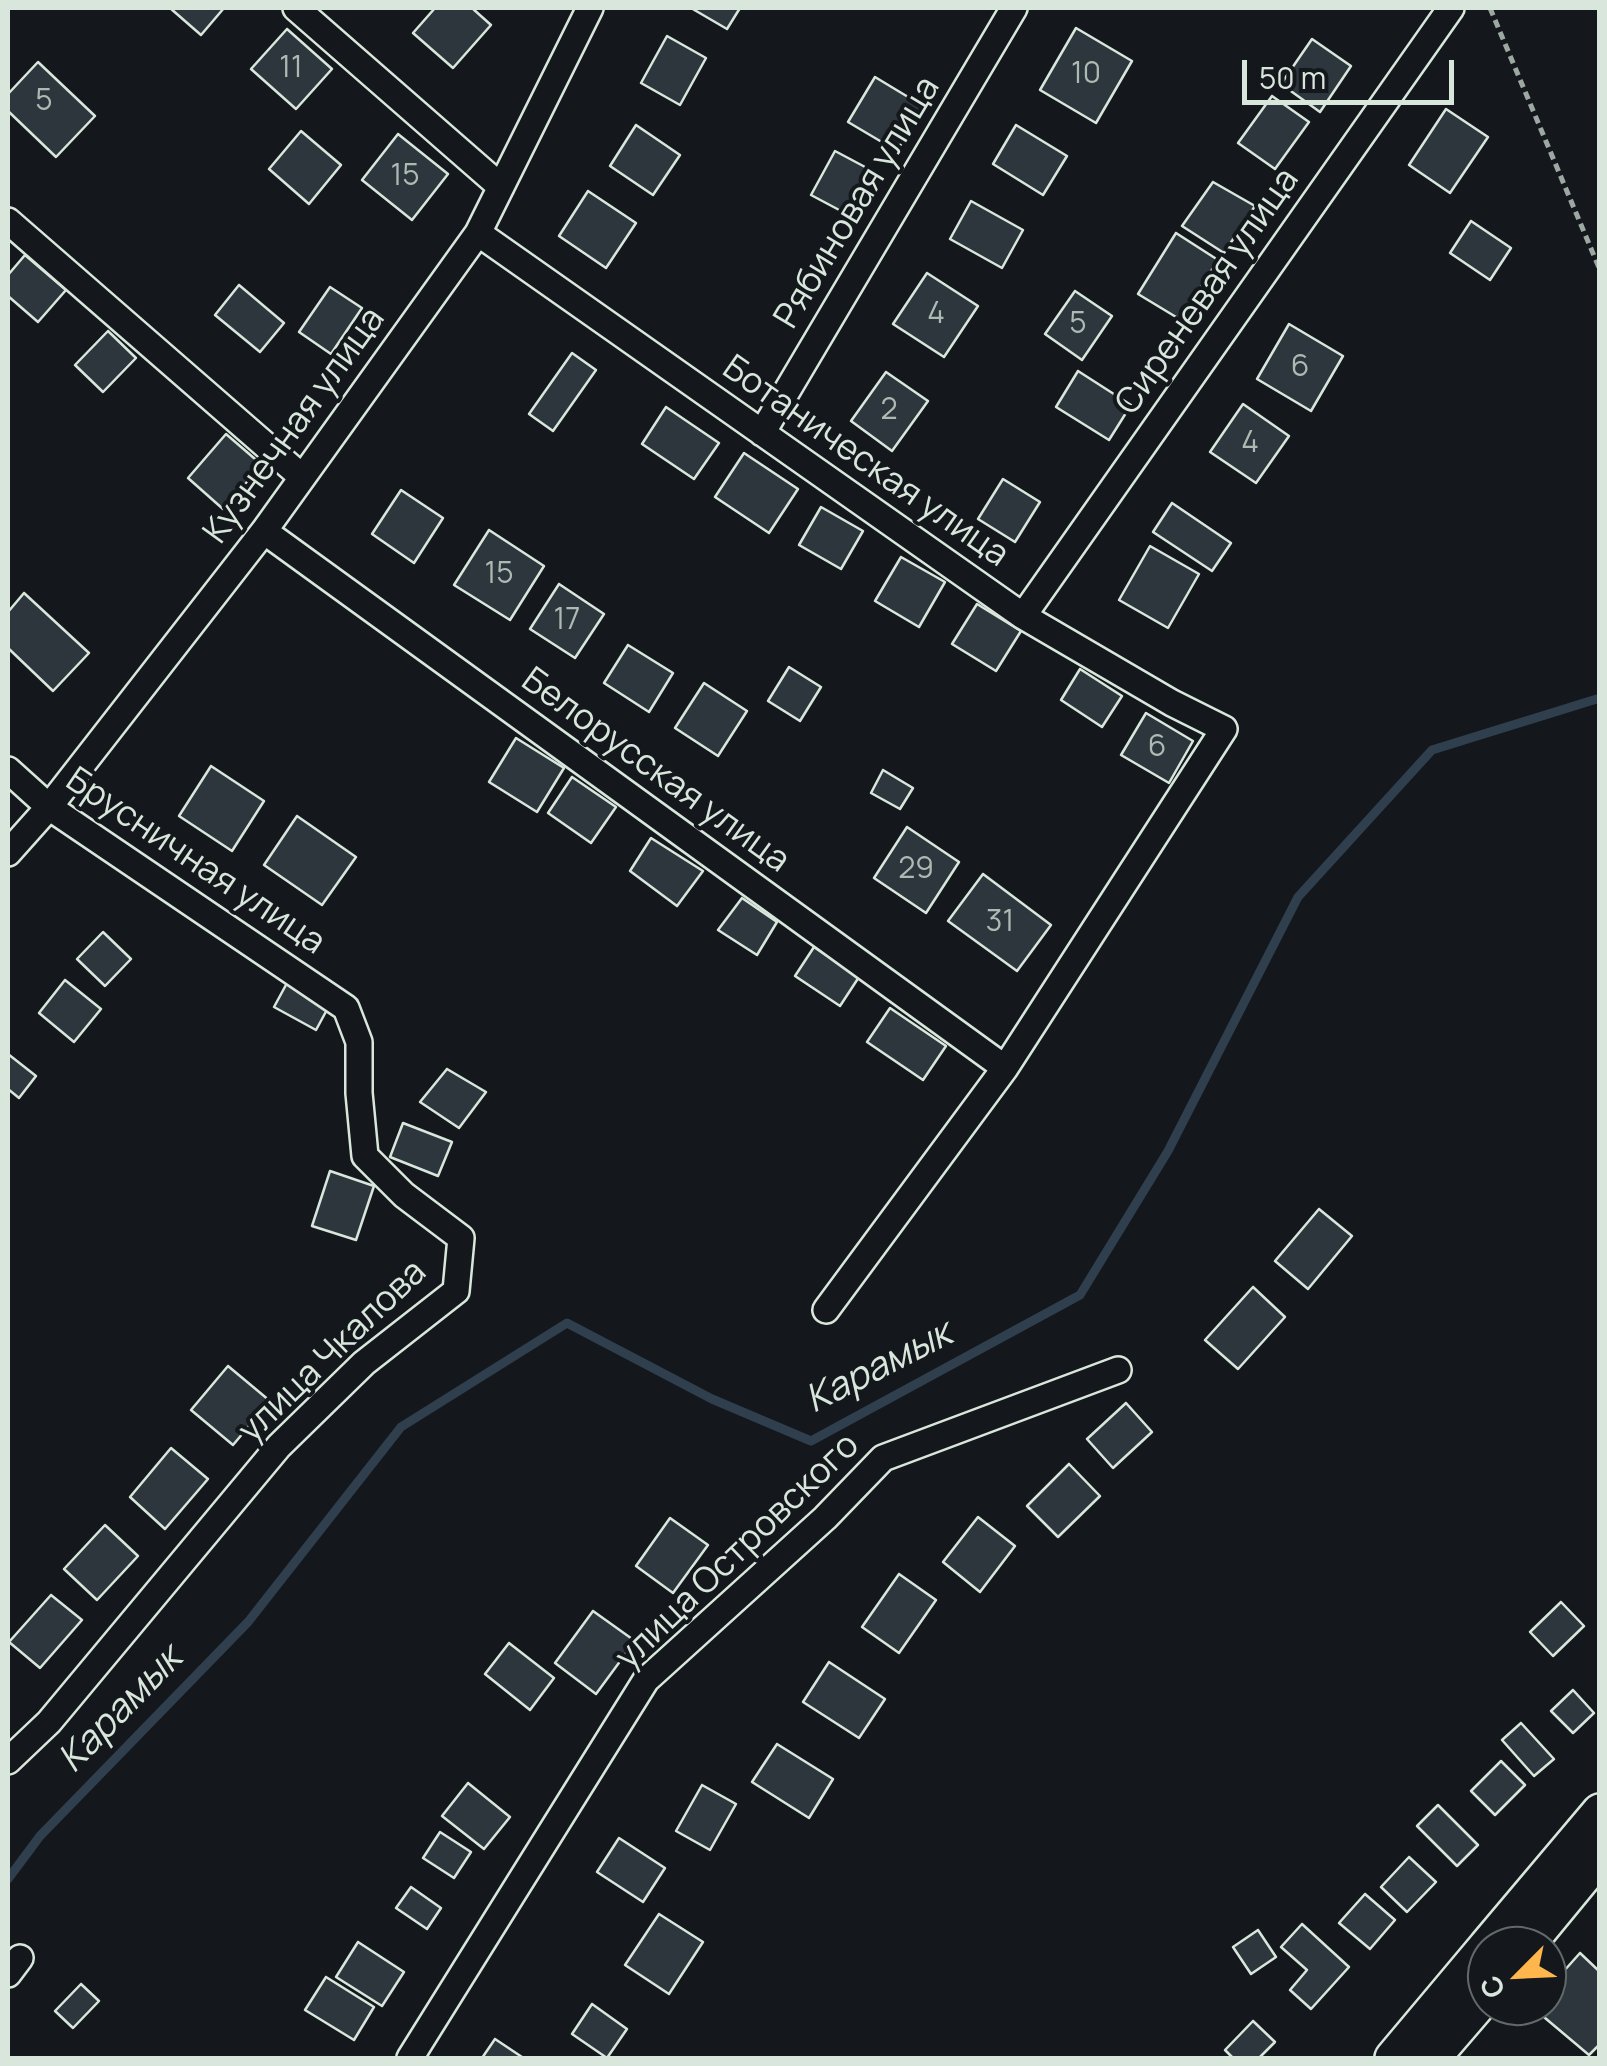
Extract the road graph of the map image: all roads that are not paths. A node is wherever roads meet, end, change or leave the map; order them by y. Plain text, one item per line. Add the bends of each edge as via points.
1 (296, 8) edge
2 (590, 8) edge
3 (1014, 8) edge
4 (1451, 8) edge
5 (500, 188) junction
6 (8, 221) edge
7 (478, 234) junction
8 (762, 433) junction
9 (302, 477) junction
10 (264, 531) junction
11 (1023, 616) junction
12 (8, 770) edge
13 (48, 807) junction
14 (8, 853) edge
15 (346, 1008) joint
16 (1005, 1068) junction
17 (826, 1310) dead end
18 (1118, 1370) dead end
19 (8, 1761) edge
20 (1600, 1812) edge
21 (1600, 1856) edge
22 (1504, 1926) edge
23 (1542, 1926) edge
24 (1467, 1970) edge
25 (1467, 2017) edge
26 (410, 2058) edge
27 (1393, 2058) edge
28 (1432, 2058) edge

1 - 5 street
2 - 5 street, Кузнечная улица
3 - 8 street, Рябиновая улица
4 - 11 street, Сиреневая улица
5 - 7 street, Кузнечная улица
6 - 9 street
7 - 8 street, Ботаническая улица
7 - 9 street, Кузнечная улица
8 - 11 street, Ботаническая улица
9 - 10 street, Кузнечная улица
10 - 13 street, Кузнечная улица
10 - 16 street, Белорусская улица
11 - 16 street, Ботаническая улица via 1224,730
12 - 13 street, Брусничная улица
13 - 14 street, Кузнечная улица
13 - 15 street, Брусничная улица
15 - 19 street, улица Чкалова via 359,1042 365,1156 461,1238 456,1291 364,1363 279,1446 49,1722
16 - 17 street
18 - 26 street, улица Островского via 883,1458 646,1680
20 - 22 main road
21 - 23 main road
24 - 27 main road
25 - 28 main road

